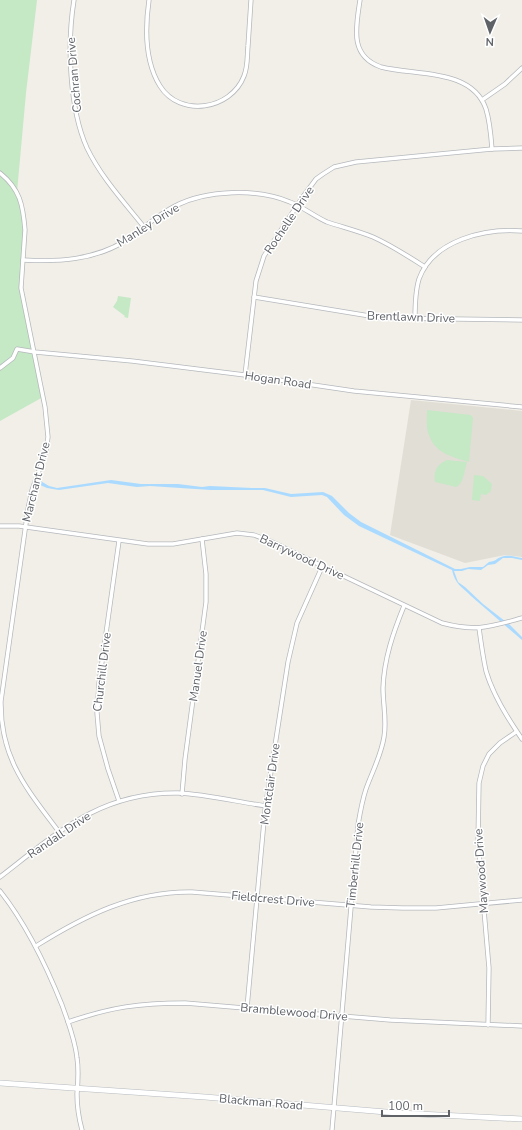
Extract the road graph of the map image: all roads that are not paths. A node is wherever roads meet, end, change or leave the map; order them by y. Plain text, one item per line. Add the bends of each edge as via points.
1 (74, 0) edge
2 (149, 0) edge
3 (251, 0) edge
4 (360, 0) edge
5 (522, 68) edge
6 (482, 100) junction
7 (522, 148) edge
8 (492, 149) junction
9 (0, 173) edge
10 (297, 205) junction
11 (144, 227) junction
12 (522, 231) edge
13 (23, 260) junction
14 (425, 268) junction
15 (254, 297) junction
16 (414, 319) junction
17 (522, 320) edge
18 (35, 352) junction
19 (0, 368) edge
20 (245, 375) junction
21 (522, 407) edge
22 (0, 526) edge
23 (25, 527) junction
24 (202, 539) junction
25 (119, 541) junction
26 (322, 567) junction
27 (404, 606) junction
28 (522, 618) edge
29 (479, 628) junction
30 (516, 732) junction
31 (522, 739) edge
32 (182, 794) junction
33 (119, 801) junction
34 (266, 806) junction
35 (59, 832) junction
36 (0, 877) edge
37 (0, 891) edge
38 (257, 898) junction
39 (522, 900) edge
40 (482, 903) junction
41 (351, 905) junction
42 (36, 946) junction
43 (248, 1008) junction
44 (342, 1017) junction
45 (68, 1022) junction
46 (488, 1025) junction
47 (522, 1026) edge
48 (0, 1083) edge
49 (78, 1088) junction
50 (333, 1108) junction
51 (522, 1119) edge
52 (82, 1130) edge
53 (332, 1130) edge

1 - 11 street, Cochran Drive via 70,33 71,58 75,106 81,131 87,148 112,187
2 - 3 street via 147,42 157,80 173,98 200,107 224,100 241,82 247,64
4 - 6 street via 357,39 360,49 369,61 384,68 456,80 470,88
5 - 6 street
6 - 8 street via 488,115
7 - 8 street, Rochelle Drive
8 - 10 street, Rochelle Drive via 356,162 338,166 320,176
9 - 13 street, Marchant Drive via 13,186 21,204 25,230
10 - 11 street, Manley Drive via 266,195 212,195 179,204
10 - 14 street, Manley Drive via 326,221 380,240
10 - 15 street, Rochelle Drive via 264,256 257,276
11 - 13 street, Manley Drive via 121,244 85,257 58,261
12 - 14 street via 499,231 461,241 442,250
13 - 18 street, Marchant Drive via 21,288
14 - 16 street via 418,284
15 - 16 street, Brentlawn Drive via 373,317
15 - 20 street, Rochelle Drive
16 - 17 street, Brentlawn Drive
18 - 19 street, Hogan Road via 17,349 13,358
18 - 20 street, Hogan Road
18 - 23 street, Marchant Drive via 48,437
20 - 21 street, Hogan Road via 354,391
22 - 23 street, Barrywood Drive
23 - 25 street, Barrywood Drive
23 - 35 street, Marchant Drive via 1,701 1,727 6,752 14,770
24 - 25 street, Barrywood Drive via 173,544
24 - 26 street, Barrywood Drive via 249,534
24 - 32 street, Manuel Drive via 206,602
25 - 33 street, Churchill Drive via 99,683 97,717 104,755
26 - 27 street, Barrywood Drive
26 - 34 street, Montclair Drive via 293,639
27 - 29 street, Barrywood Drive via 442,623
27 - 41 street, Timberhill Drive via 387,655 383,689 384,737 361,809
28 - 29 street, Barrywood Drive
29 - 30 street via 489,680
30 - 31 street
30 - 40 street, Maywood Drive via 491,752 481,775 478,841
32 - 33 street, Randall Drive via 150,795
32 - 34 street, Randall Drive
33 - 35 street, Randall Drive via 86,815
34 - 38 street, Montclair Drive
35 - 36 street, Randall Drive
37 - 42 street
38 - 41 street, Fieldcrest Drive
38 - 42 street, Fieldcrest Drive via 186,892 138,898 82,919
38 - 43 street, Montclair Drive
39 - 40 street, Fieldcrest Drive
40 - 41 street, Fieldcrest Drive via 419,908
40 - 46 street, Maywood Drive via 489,968
41 - 44 street, Timberhill Drive
42 - 45 street
43 - 44 street, Bramblewood Drive
43 - 45 street, Bramblewood Drive via 185,1003 142,1004 101,1011
44 - 46 street, Bramblewood Drive
44 - 50 street, Timberhill Drive
45 - 49 street via 77,1057
46 - 47 street, Bramblewood Drive
48 - 49 street, Blackman Road
49 - 50 street, Blackman Road
49 - 52 street
50 - 51 street, Blackman Road
50 - 53 street, Timberhill Drive

